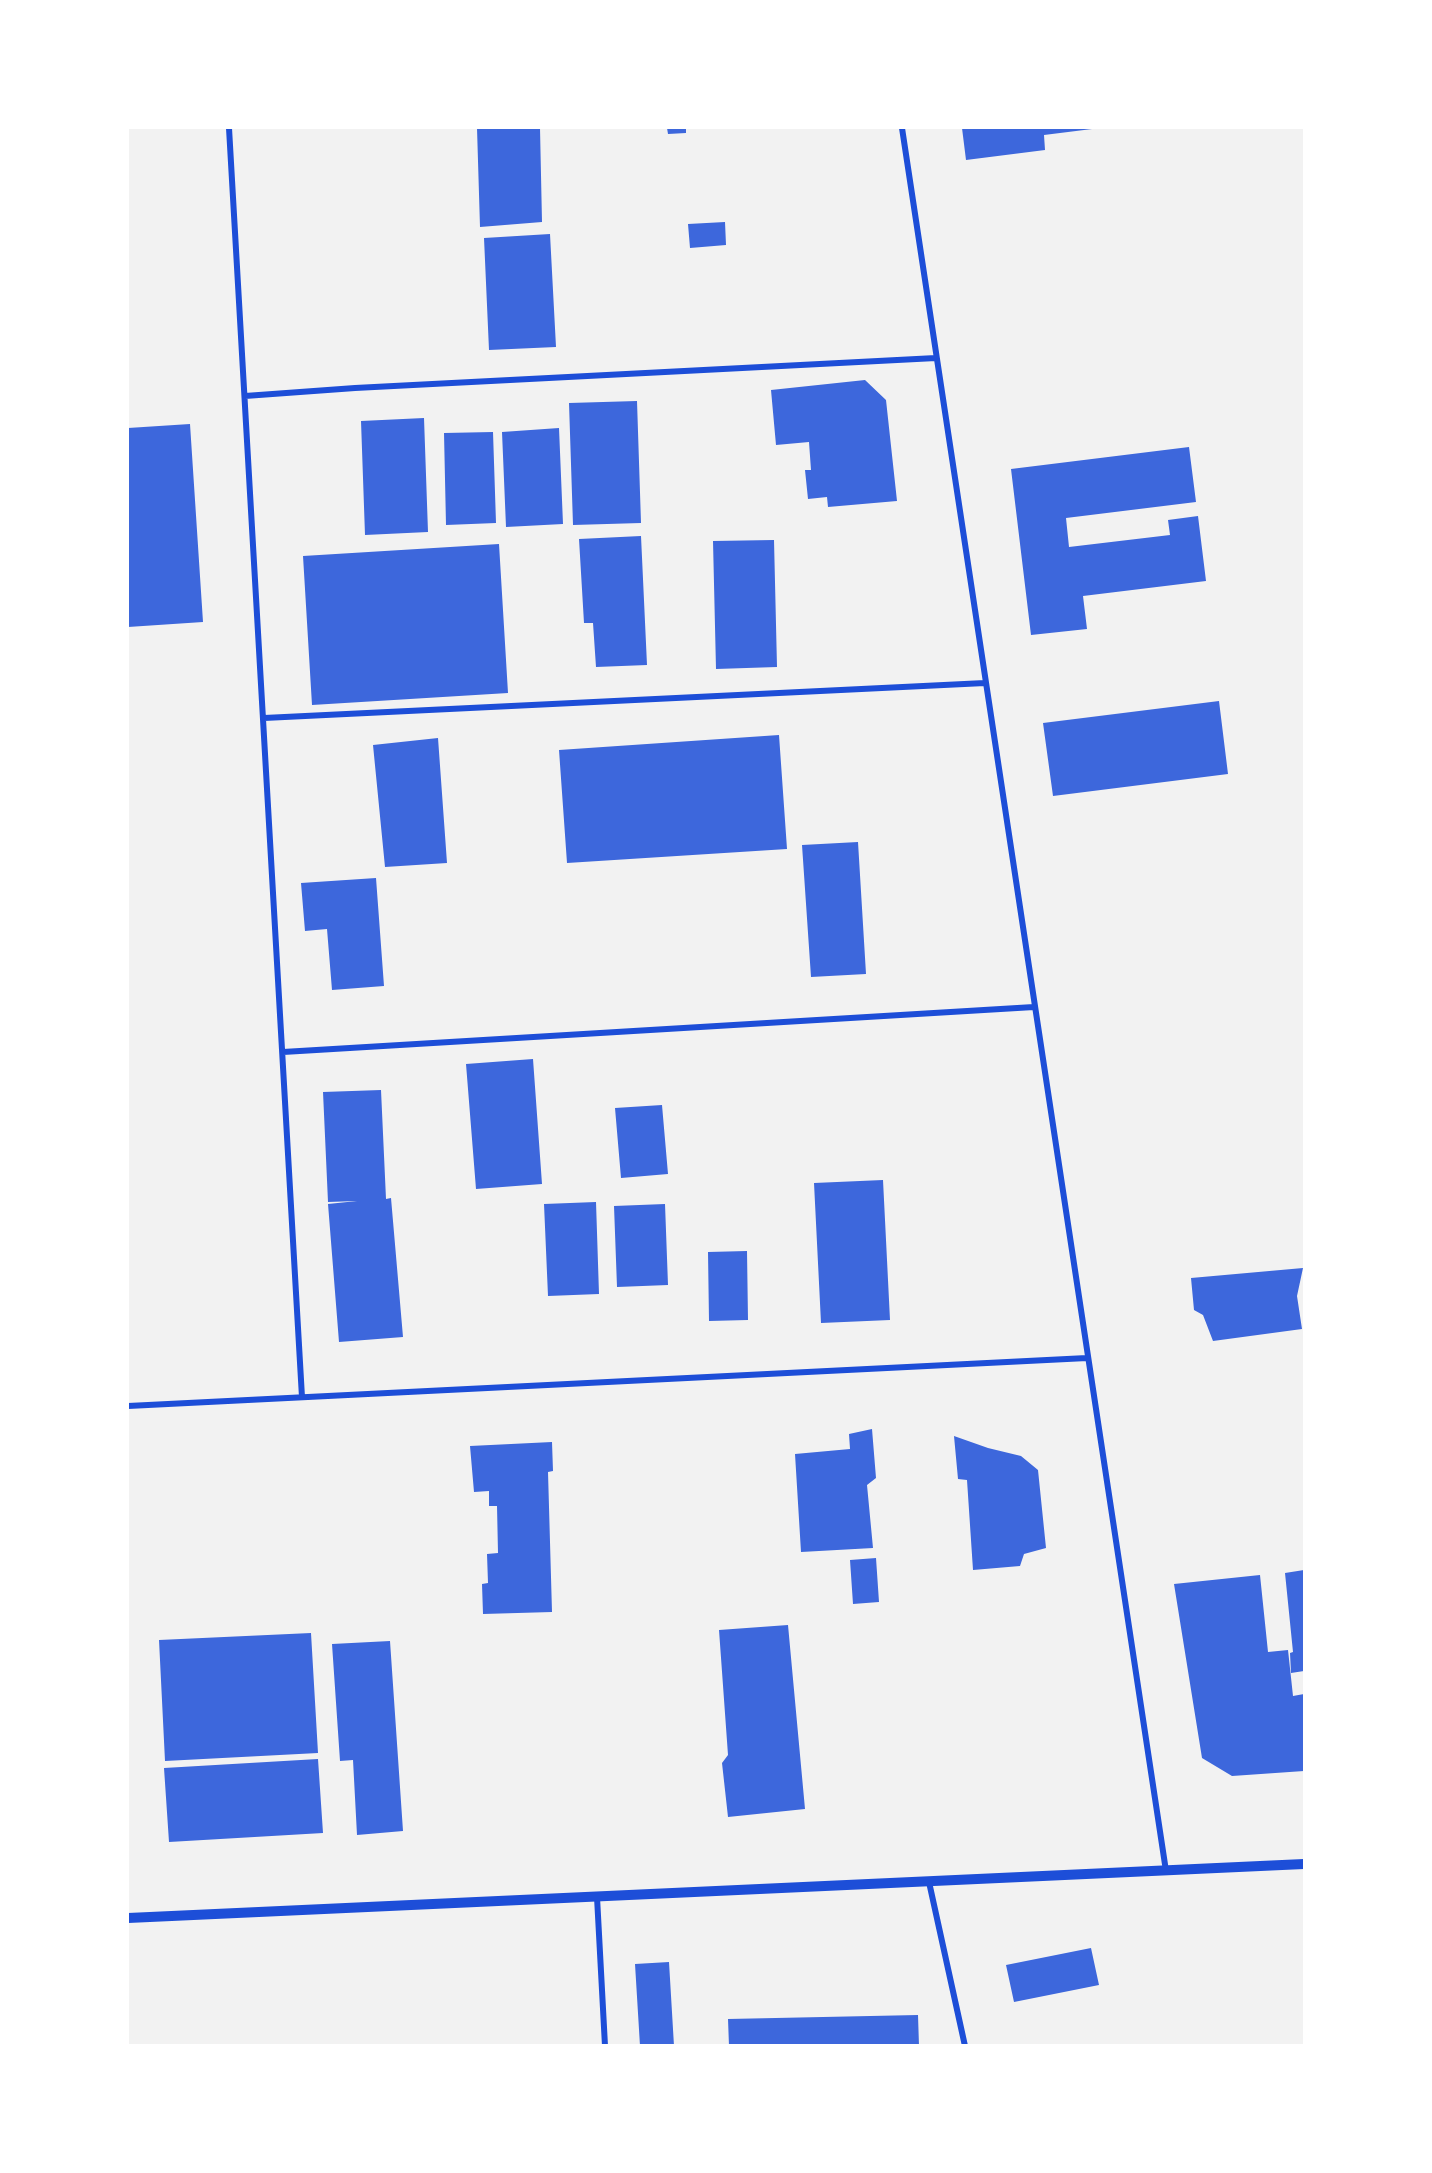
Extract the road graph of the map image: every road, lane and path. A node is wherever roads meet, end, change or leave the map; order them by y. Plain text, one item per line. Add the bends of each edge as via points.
1 (229, 128) edge
2 (902, 128) edge
3 (936, 358) junction
4 (245, 396) junction
5 (985, 683) junction
6 (264, 718) junction
7 (1034, 1007) junction
8 (282, 1052) junction
9 (1087, 1358) junction
10 (302, 1397) junction
11 (128, 1406) edge
12 (1305, 1864) edge
13 (1166, 1871) junction
14 (929, 1881) junction
15 (597, 1897) junction
16 (128, 1918) edge
17 (605, 2046) edge
18 (964, 2046) edge

1 - 4 street
2 - 3 street
3 - 4 street
3 - 5 street
4 - 6 street
5 - 6 street
5 - 7 street
6 - 8 street
7 - 8 street
7 - 9 street
8 - 10 street
9 - 10 street
9 - 13 street
10 - 11 street
12 - 13 street
13 - 14 street
14 - 15 street
14 - 18 street
15 - 16 street
15 - 17 street

